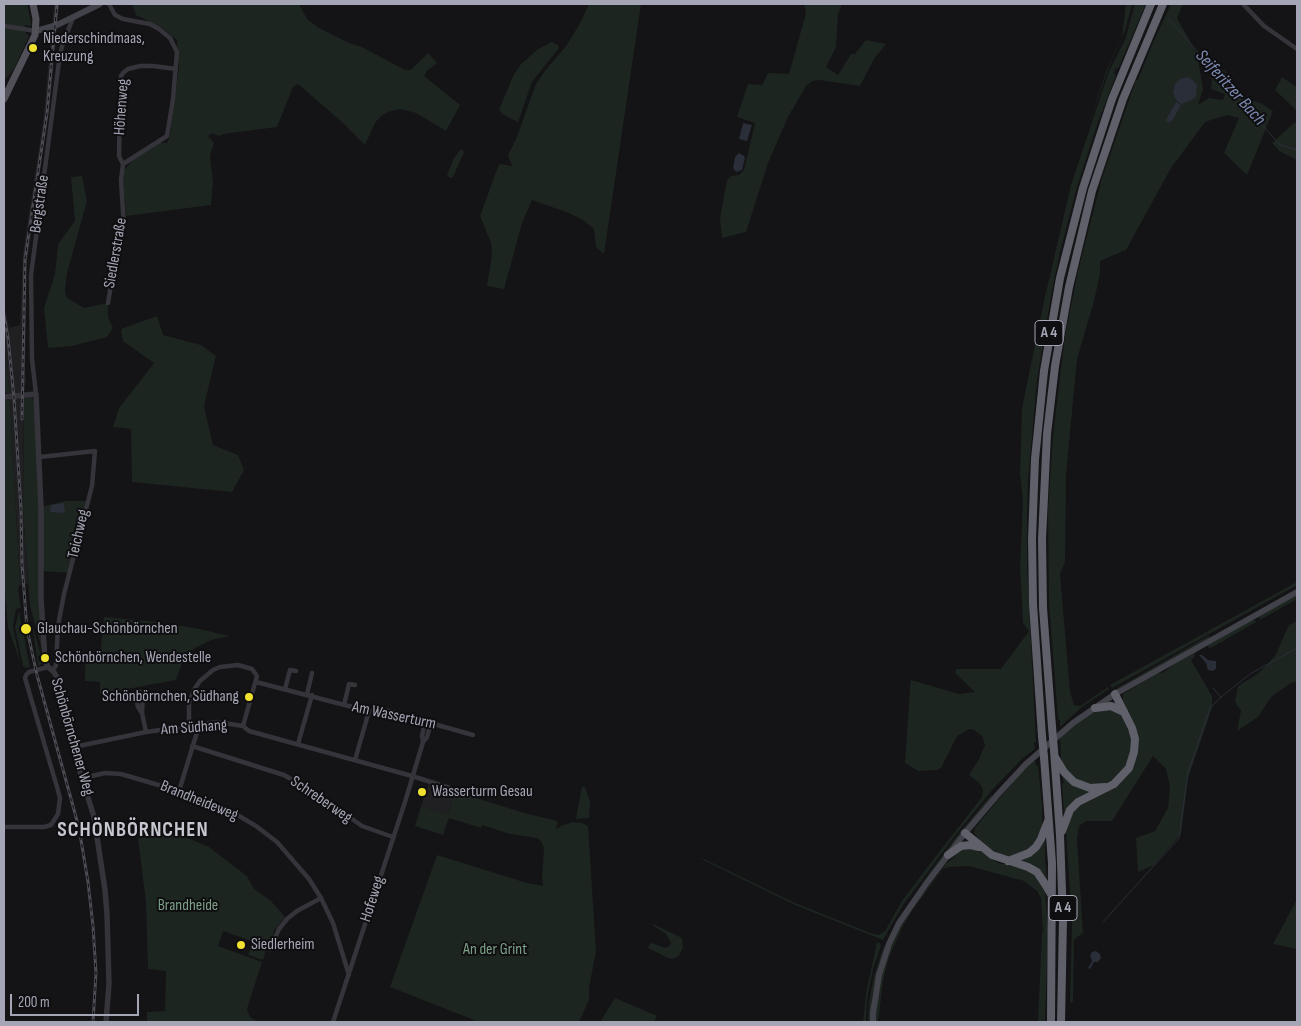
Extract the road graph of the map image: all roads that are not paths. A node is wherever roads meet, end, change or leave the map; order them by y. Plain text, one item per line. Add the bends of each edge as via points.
1 (33, 4) edge
2 (100, 4) edge
3 (109, 4) edge
4 (1151, 4) edge
5 (1163, 4) edge
6 (1242, 4) edge
7 (73, 18) junction
8 (4, 26) edge
9 (36, 31) junction
10 (1297, 50) edge
11 (176, 69) junction
12 (4, 100) edge
13 (123, 164) junction
14 (108, 301) dead end
15 (36, 394) junction
16 (4, 397) edge
17 (40, 457) junction
18 (1297, 592) edge
19 (45, 644) junction
20 (57, 645) junction
21 (51, 669) junction
22 (296, 671) dead end
23 (312, 673) dead end
24 (256, 682) junction
25 (355, 685) dead end
26 (285, 689) junction
27 (1115, 694) junction
28 (309, 695) junction
29 (344, 705) junction
30 (1095, 708) junction
31 (369, 711) junction
32 (1125, 713) junction
33 (142, 714) dead end
34 (428, 722) junction
35 (189, 725) junction
36 (243, 726) junction
37 (198, 729) dead end
38 (146, 732) junction
39 (473, 735) dead end
40 (298, 744) junction
41 (192, 746) junction
42 (74, 747) junction
43 (1054, 753) junction
44 (355, 760) junction
45 (412, 776) junction
46 (83, 778) junction
47 (1109, 787) junction
48 (450, 788) dead end
49 (179, 791) junction
50 (1049, 817) junction
51 (4, 827) edge
52 (965, 833) junction
53 (1060, 835) junction
54 (393, 837) junction
55 (981, 847) junction
56 (948, 855) junction
57 (1008, 860) junction
58 (321, 898) junction
59 (1052, 898) junction
60 (270, 949) dead end
61 (349, 975) junction
62 (106, 1022) edge
63 (333, 1022) edge
64 (873, 1022) edge
65 (1051, 1022) edge
66 (1061, 1022) edge

1 - 9 main road
2 - 7 main road
3 - 11 street via 115,15 150,24 170,38 177,52
4 - 50 highway, A 4, bridge via 1112,99 1083,188 1060,278 1045,361 1035,458 1032,539 1033,604
5 - 43 highway, A 4, bridge via 1123,98 1092,191 1069,287 1055,366 1046,443 1042,539 1043,608
6 - 10 street via 1264,26
7 - 9 main road
7 - 15 street, Bergstraße via 60,54 31,275 32,359
8 - 9 street
9 - 12 main road
11 - 13 street via 166,136
11 - 13 street, Höhenweg via 140,66 123,73 119,156
13 - 14 street, Siedlerstraße via 124,226
15 - 16 street
15 - 17 street, Schönbörnchener Weg
17 - 19 street, Schönbörnchener Weg via 41,598
17 - 20 street, Teichweg via 95,451 92,486 64,594
18 - 27 main road
19 - 20 street
19 - 21 street, Schönbörnchener Weg via 45,660
20 - 21 street, Teichweg via 56,665
21 - 42 street, Schönbörnchener Weg via 57,677
21 - 51 street via 29,672 25,678 60,798 58,814 51,825 44,827
22 - 26 street via 290,670
23 - 28 street
24 - 26 street, Am Wasserturm
24 - 35 street via 255,672 247,667 228,665 213,670 200,681 192,695
24 - 36 street, Am Südhang
25 - 29 street, Am Wasserturm via 349,684
26 - 28 street, Am Wasserturm
27 - 30 main road
27 - 32 highway
28 - 29 street, Am Wasserturm
28 - 40 street
29 - 31 street, Am Wasserturm
30 - 32 highway via 1111,706
30 - 52 main road via 1026,764
31 - 34 street, Am Wasserturm via 377,708
31 - 44 street
32 - 47 highway via 1132,728 1134,752 1124,775
33 - 38 street, Am Südhang
34 - 39 street, Am Wasserturm
34 - 45 street via 427,738
35 - 36 street, Am Südhang via 217,722
35 - 38 street, Am Südhang
36 - 40 street, Am Südhang via 249,731
37 - 41 street
38 - 42 street, Am Südhang
40 - 44 street, Am Südhang
41 - 49 street
41 - 54 street, Schreberweg via 284,775 362,826
42 - 46 street, Schönbörnchener Weg
43 - 47 highway via 1064,772 1074,782 1090,788
43 - 53 highway, A 4
44 - 45 street, Am Südhang
45 - 48 street, Am Südhang
45 - 54 street, Hofeweg
46 - 49 street, Brandheideweg via 105,773 121,774
46 - 62 street, Schönbörnchener Weg via 94,817 105,890 109,967
47 - 53 highway via 1078,802 1070,810
49 - 58 street, Brandheideweg via 229,810 256,826 277,842
50 - 57 highway via 1036,847
50 - 59 highway, A 4
52 - 55 highway
52 - 56 main road
53 - 66 highway, A 4 via 1064,958
54 - 61 street, Hofeweg
55 - 56 highway via 961,846
55 - 57 highway
56 - 64 main road via 908,908 889,944 876,989
57 - 59 highway via 1037,872
58 - 60 street via 287,919
58 - 61 street, Brandheideweg
59 - 65 highway, A 4
61 - 63 street, Hofeweg

